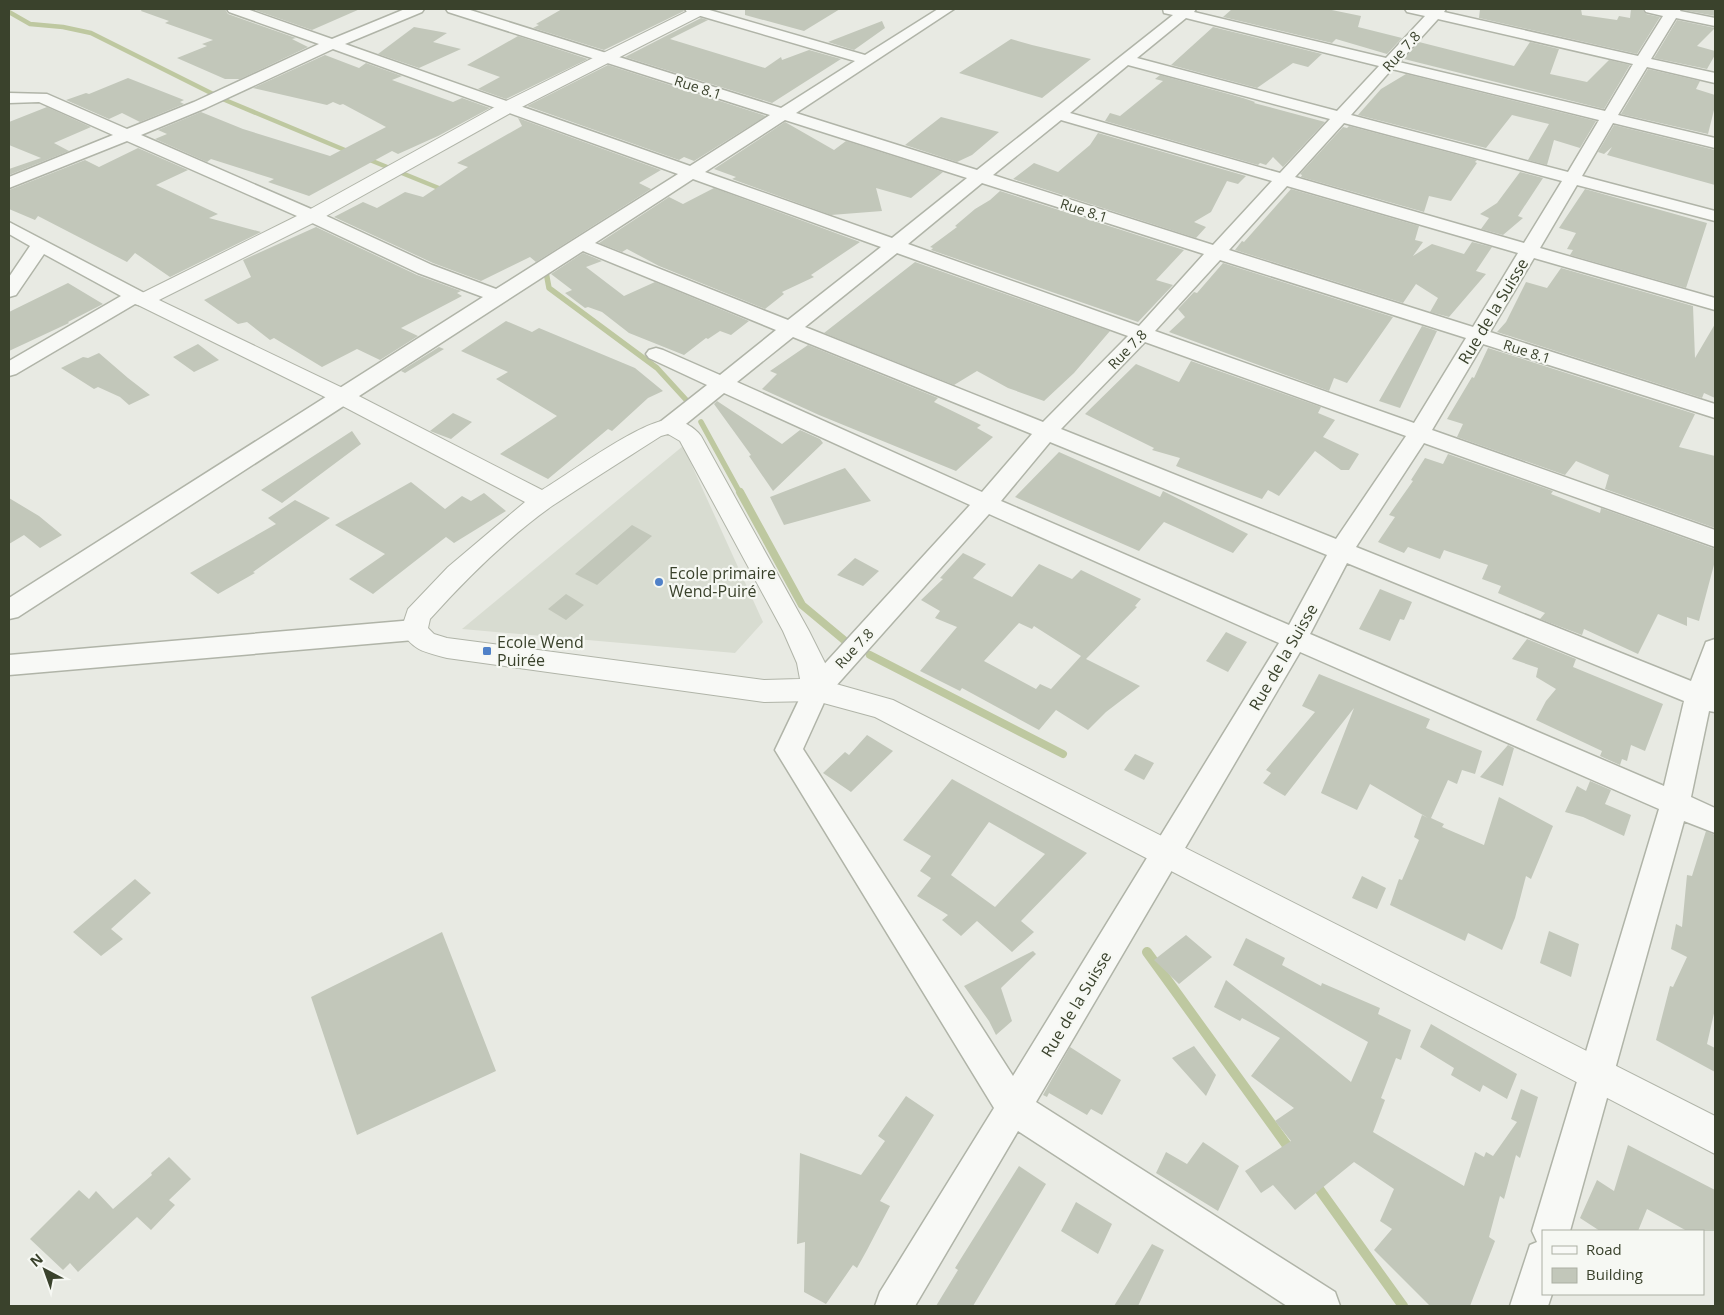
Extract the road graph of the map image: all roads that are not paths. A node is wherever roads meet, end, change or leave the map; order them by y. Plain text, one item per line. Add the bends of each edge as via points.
1 (234, 9) edge
2 (417, 9) edge
3 (453, 9) edge
4 (698, 9) edge
5 (1164, 9) edge
6 (1412, 9) edge
7 (941, 10) edge
8 (1666, 10) edge
9 (1186, 11) edge
10 (1437, 11) edge
11 (1715, 22) edge
12 (332, 44) junction
13 (606, 58) junction
14 (866, 60) junction
15 (1125, 60) junction
16 (1643, 62) junction
17 (1389, 64) junction
18 (1715, 78) edge
19 (9, 98) edge
20 (508, 107) junction
21 (781, 113) junction
22 (1057, 114) junction
23 (1341, 117) junction
24 (1609, 117) junction
25 (129, 134) junction
26 (1715, 143) edge
27 (690, 172) junction
28 (979, 176) junction
29 (1573, 178) junction
30 (1283, 179) junction
31 (9, 184) edge
32 (312, 216) junction
33 (1715, 216) edge
34 (9, 227) edge
35 (580, 243) junction
36 (41, 244) junction
37 (894, 245) junction
38 (1529, 250) junction
39 (1216, 252) junction
40 (9, 291) edge
41 (497, 296) junction
42 (138, 298) junction
43 (1715, 304) edge
44 (792, 329) junction
45 (1142, 334) junction
46 (1478, 335) junction
47 (656, 354) dead end
48 (9, 370) edge
49 (722, 386) junction
50 (341, 396) junction
51 (1715, 411) edge
52 (668, 427) junction
53 (1046, 432) junction
54 (1419, 433) junction
55 (543, 501) junction
56 (986, 504) junction
57 (1715, 539) edge
58 (1341, 551) junction
59 (9, 610) edge
60 (414, 630) junction
61 (1296, 639) junction
62 (1715, 649) edge
63 (9, 665) edge
64 (816, 690) junction
65 (1707, 699) edge
66 (1675, 803) junction
67 (1715, 821) edge
68 (1166, 854) junction
69 (1596, 1075) junction
70 (1014, 1108) junction
71 (1715, 1136) edge
72 (1551, 1230) edge
73 (1542, 1261) edge
74 (894, 1306) edge
75 (1321, 1306) edge
76 (1529, 1306) edge

1 - 12 street
2 - 12 street
3 - 13 street, Rue 8.1
4 - 13 street
4 - 14 street
5 - 9 street
6 - 10 street
7 - 14 street
8 - 11 street
8 - 16 street, Rue de la Suisse
9 - 15 street
9 - 17 street
10 - 16 street
10 - 17 street, Rue 7.8
12 - 20 street
12 - 25 street
13 - 20 street
13 - 21 street, Rue 8.1
14 - 21 street
15 - 22 street
15 - 23 street
16 - 18 street
16 - 24 street, Rue de la Suisse
17 - 23 street, Rue 7.8
17 - 24 street
19 - 25 street via 41,98
20 - 27 street
20 - 32 street
21 - 27 street
21 - 28 street, Rue 8.1
22 - 28 street
22 - 30 street
23 - 29 street
23 - 30 street, Rue 7.8
24 - 26 street
24 - 29 street, Rue de la Suisse
25 - 31 street
25 - 32 street
27 - 35 street
27 - 37 street
28 - 37 street
28 - 39 street, Rue 8.1
29 - 33 street
29 - 38 street, Rue de la Suisse
30 - 38 street
30 - 39 street, Rue 7.8
32 - 41 street via 425,269
32 - 42 street
34 - 36 street
35 - 41 street
35 - 44 street
36 - 40 street
36 - 42 street
37 - 44 street
37 - 45 street
38 - 43 street
38 - 46 street, Rue de la Suisse
39 - 45 street, Rue 7.8
39 - 46 street, Rue 8.1
41 - 50 street
42 - 48 street
42 - 50 street
44 - 49 street
44 - 53 street
45 - 53 street, Rue 7.8
45 - 54 street
46 - 51 street, Rue 8.1
46 - 54 street, Rue de la Suisse
47 - 49 street
49 - 52 street
49 - 56 street
50 - 55 street
50 - 59 street
52 - 55 street via 635,440
52 - 64 street via 689,436 796,631 811,663
53 - 56 street, Rue 7.8
53 - 58 street
54 - 57 street
54 - 58 street, Rue de la Suisse
55 - 60 street via 504,531 443,587 418,616
56 - 61 street
56 - 64 street, Rue 7.8
58 - 61 street, Rue de la Suisse
58 - 65 street
60 - 63 street
60 - 64 street via 425,642 447,648 764,691
61 - 66 street
61 - 68 street, Rue de la Suisse
62 - 65 street
64 - 68 street via 883,708
64 - 70 street, Rue 7.8 via 789,750
65 - 66 street
66 - 67 street
66 - 69 street
68 - 69 street
68 - 70 street, Rue de la Suisse
69 - 71 street
69 - 72 street
70 - 74 street, Rue de la Suisse
70 - 75 street
73 - 76 street

